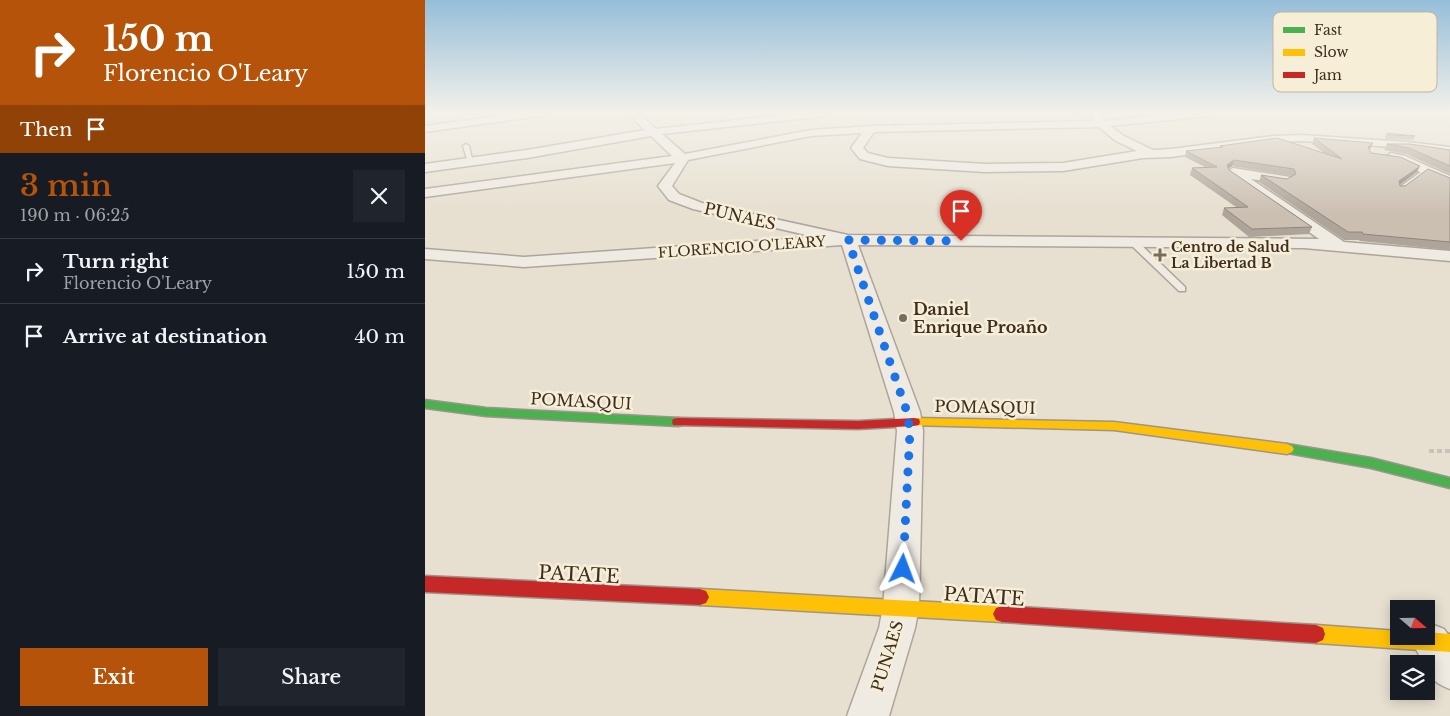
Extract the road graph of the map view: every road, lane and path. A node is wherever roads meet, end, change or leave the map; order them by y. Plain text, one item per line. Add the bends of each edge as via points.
1 (466, 146) dead end
2 (566, 146) edge
3 (669, 146) edge
4 (744, 146) edge
5 (858, 146) edge
6 (1135, 146) edge
7 (1218, 146) edge
8 (1316, 146) edge
9 (1419, 146) edge
10 (1450, 150) edge
11 (1150, 153) junction
12 (682, 158) junction
13 (471, 162) junction
14 (425, 168) edge
15 (1427, 170) junction
16 (1285, 180) edge
17 (1450, 180) edge
18 (1399, 190) edge
19 (425, 193) edge
20 (848, 240) junction
21 (1133, 242) junction
22 (1339, 245) junction
23 (425, 254) edge
24 (1450, 256) edge
25 (1182, 289) dead end
26 (425, 404) edge
27 (908, 422) junction
28 (1450, 483) edge
29 (425, 584) edge
30 (901, 607) junction
31 (1444, 651) edge
32 (867, 716) edge

1 - 13 lane
2 - 13 street
3 - 12 street
4 - 12 street
5 - 11 street via 864,156 888,162 985,168 1063,167
6 - 11 street
7 - 11 street
8 - 15 street via 1401,159
9 - 10 street
12 - 19 street
12 - 20 street, PUNAES via 665,186 674,197 698,206
13 - 14 street
15 - 17 street
15 - 18 lane
16 - 22 street via 1233,172
20 - 21 street, FLORENCIO O'LEARY
20 - 23 street, FLORENCIO O'LEARY via 524,262
20 - 27 street, PUNAES
21 - 22 street, FLORENCIO O'LEARY
21 - 25 lane
22 - 24 street, FLORENCIO O'LEARY
26 - 27 street, POMASQUI via 486,412 668,422 858,425
27 - 28 street, POMASQUI via 1114,426 1243,442 1371,463
27 - 30 street, PUNAES
29 - 30 street, PATATE
30 - 31 street, PATATE
30 - 32 street, PUNAES

